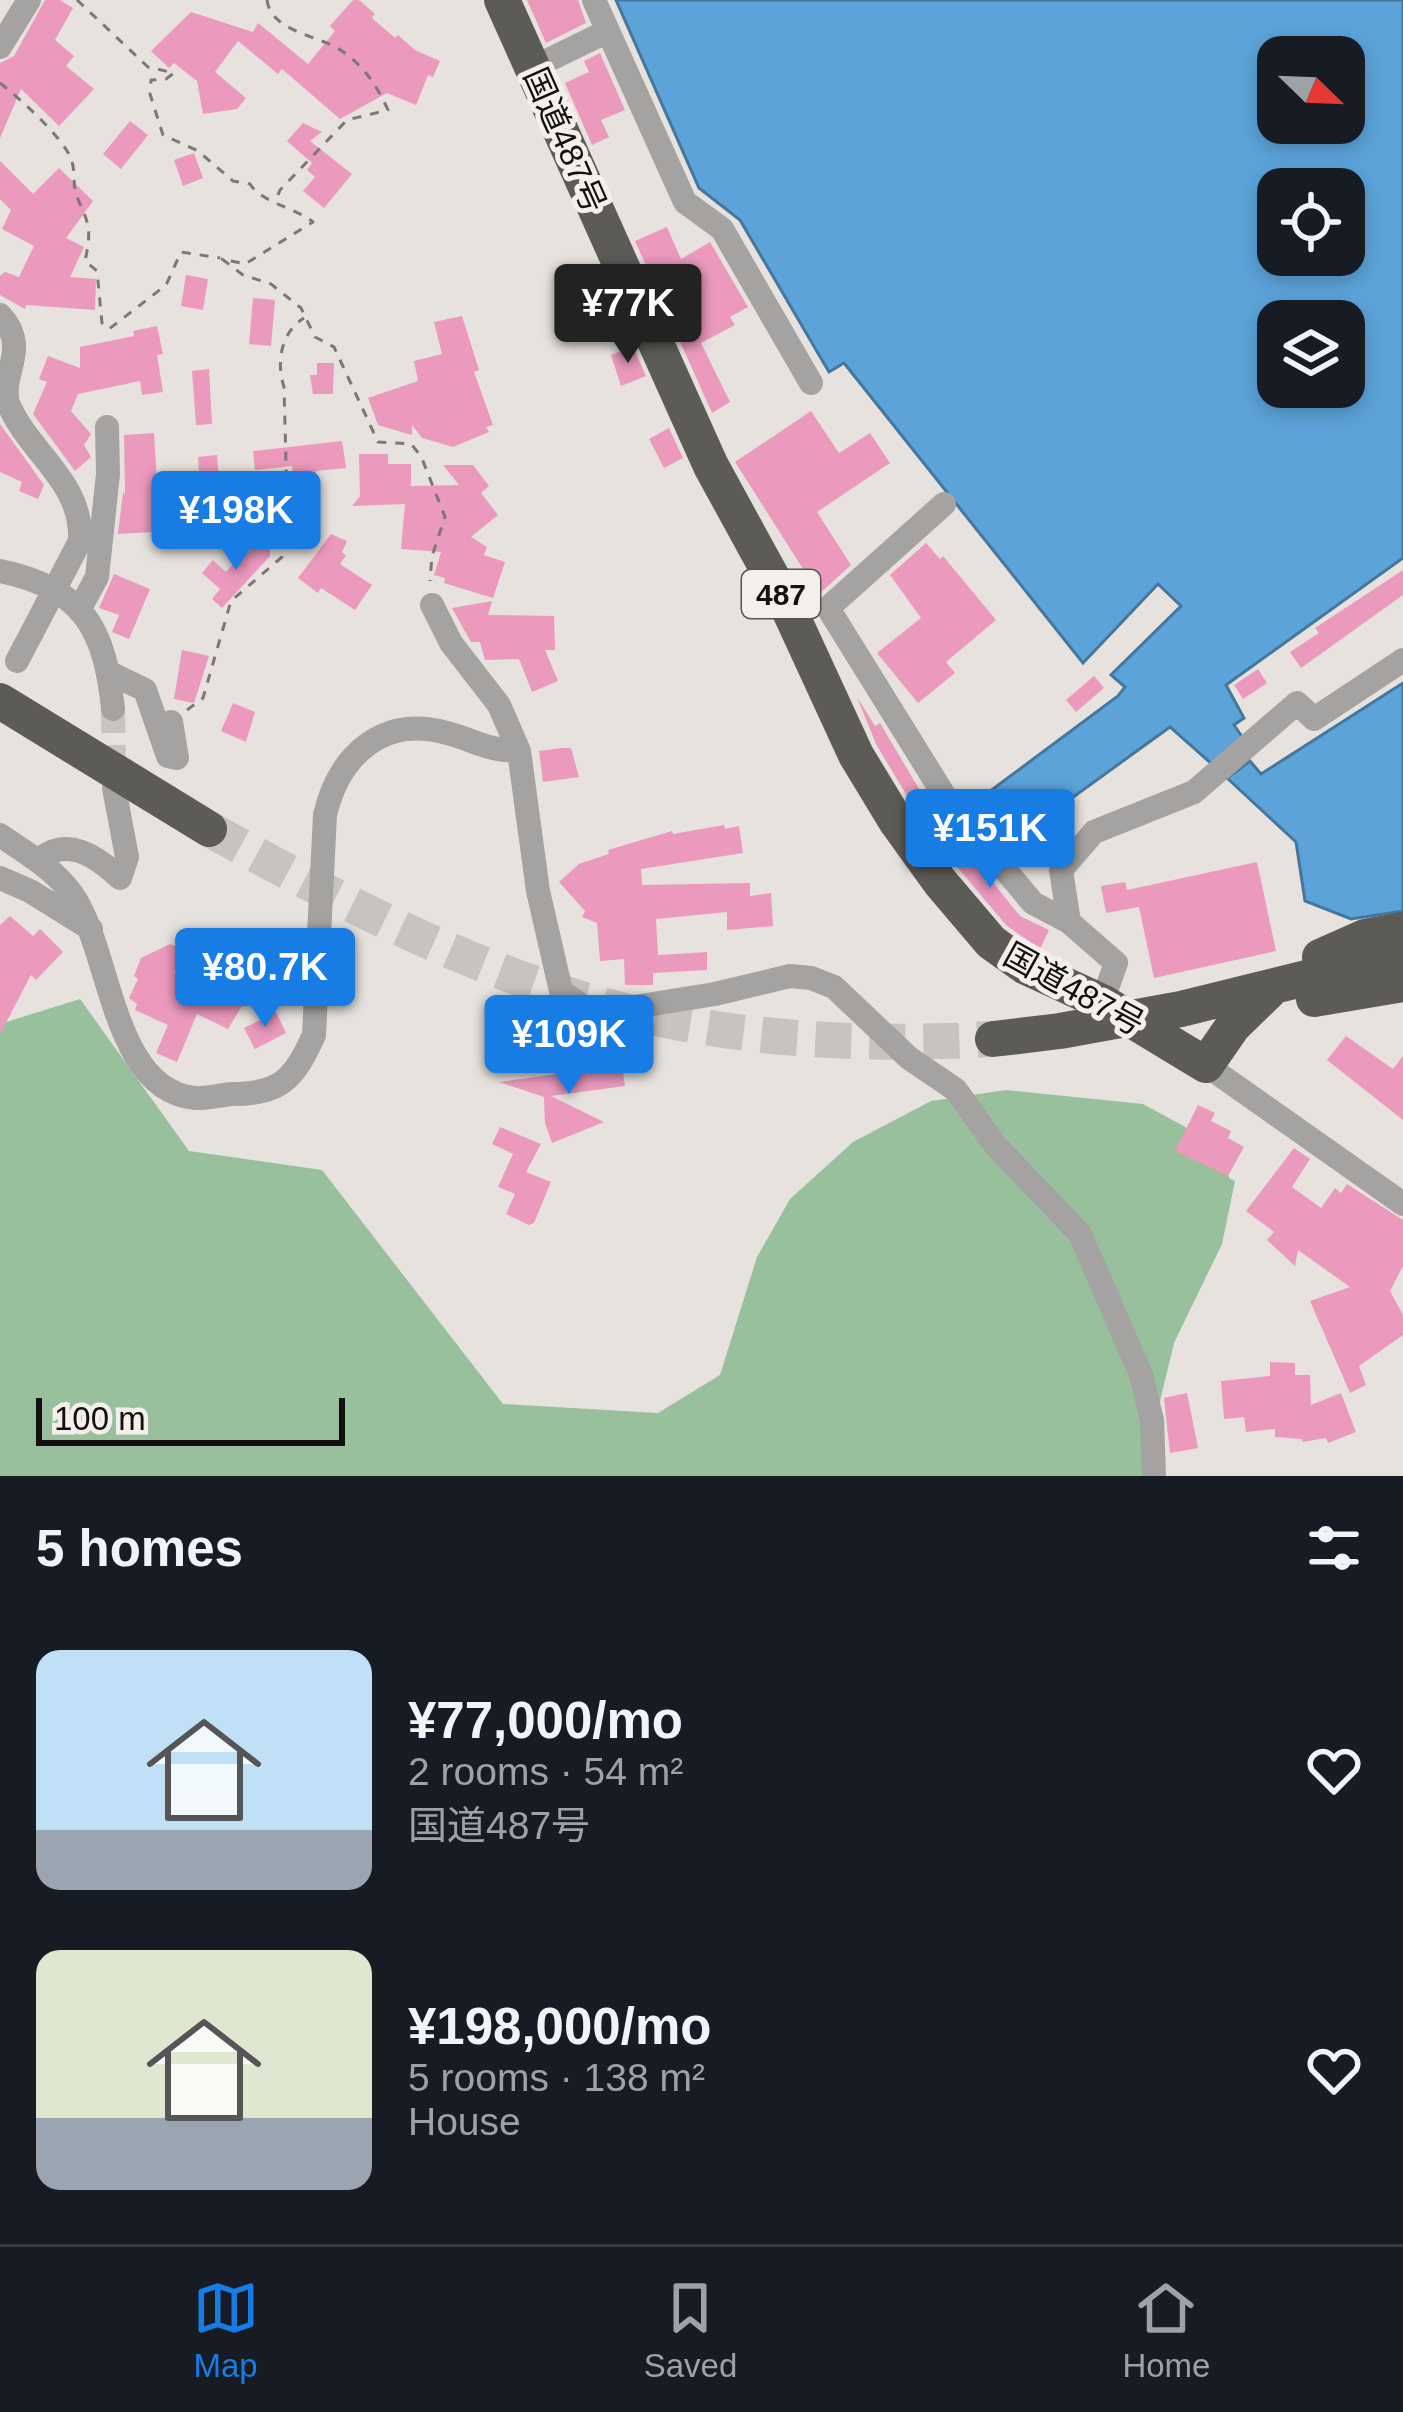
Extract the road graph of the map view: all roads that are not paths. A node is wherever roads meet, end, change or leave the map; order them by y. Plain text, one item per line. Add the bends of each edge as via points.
1 (29, 0) edge
2 (502, 0) edge
3 (594, 0) edge
4 (608, 31) junction
5 (0, 47) edge
6 (532, 68) junction
7 (0, 315) edge
8 (811, 383) dead end
9 (107, 428) dead end
10 (944, 504) dead end
11 (0, 571) edge
12 (54, 592) junction
13 (432, 605) road end
14 (79, 610) junction
15 (1403, 660) edge
16 (17, 661) dead end
17 (108, 672) junction
18 (0, 700) edge
19 (113, 709) tunnel mouth
20 (171, 722) road end
21 (519, 751) junction
22 (114, 788) tunnel mouth
23 (209, 829) tunnel mouth
24 (0, 836) edge
25 (38, 861) junction
26 (0, 878) edge
27 (1070, 922) junction
28 (92, 929) junction
29 (1403, 930) edge
30 (1403, 955) edge
31 (1403, 984) edge
32 (1102, 1001) junction
33 (993, 1039) tunnel mouth
34 (1206, 1065) junction
35 (1403, 1204) edge
36 (1154, 1476) edge

1 - 5 street
2 - 6 highway, 国道487号 / 487
3 - 4 street
4 - 6 street
4 - 8 street via 685,202 722,229
6 - 32 highway, 国道487号 / 487 via 711,466 886,805 991,942
7 - 12 street via 15,350 5,397 81,519 80,541
9 - 14 street via 97,578
10 - 27 street via 828,608 950,802 1033,903
11 - 12 street
12 - 14 street
12 - 16 street
13 - 21 street via 499,705
14 - 17 street via 90,617
15 - 27 street via 1315,718 1297,704 1194,792 1094,832 1061,870
17 - 19 street
17 - 20 street via 145,690 168,756 178,758
18 - 23 highway
21 - 28 street via 413,728 378,737 350,758 325,815 314,1035 303,1059 266,1094 195,1098 166,1088 141,1065 116,1015
21 - 36 street via 561,991 586,1010 609,1011 790,976 834,987 956,1090 996,1146 1080,1234 1141,1375
22 - 25 street via 127,857 120,878 74,848
24 - 25 street
25 - 28 street via 73,895
26 - 28 street
27 - 32 street via 1116,964
29 - 34 highway via 1352,941 1287,978 1255,1002
30 - 33 highway via 1226,999
31 - 34 highway via 1288,1005 1246,1025
32 - 34 highway, 国道487号 / 487
34 - 35 street

